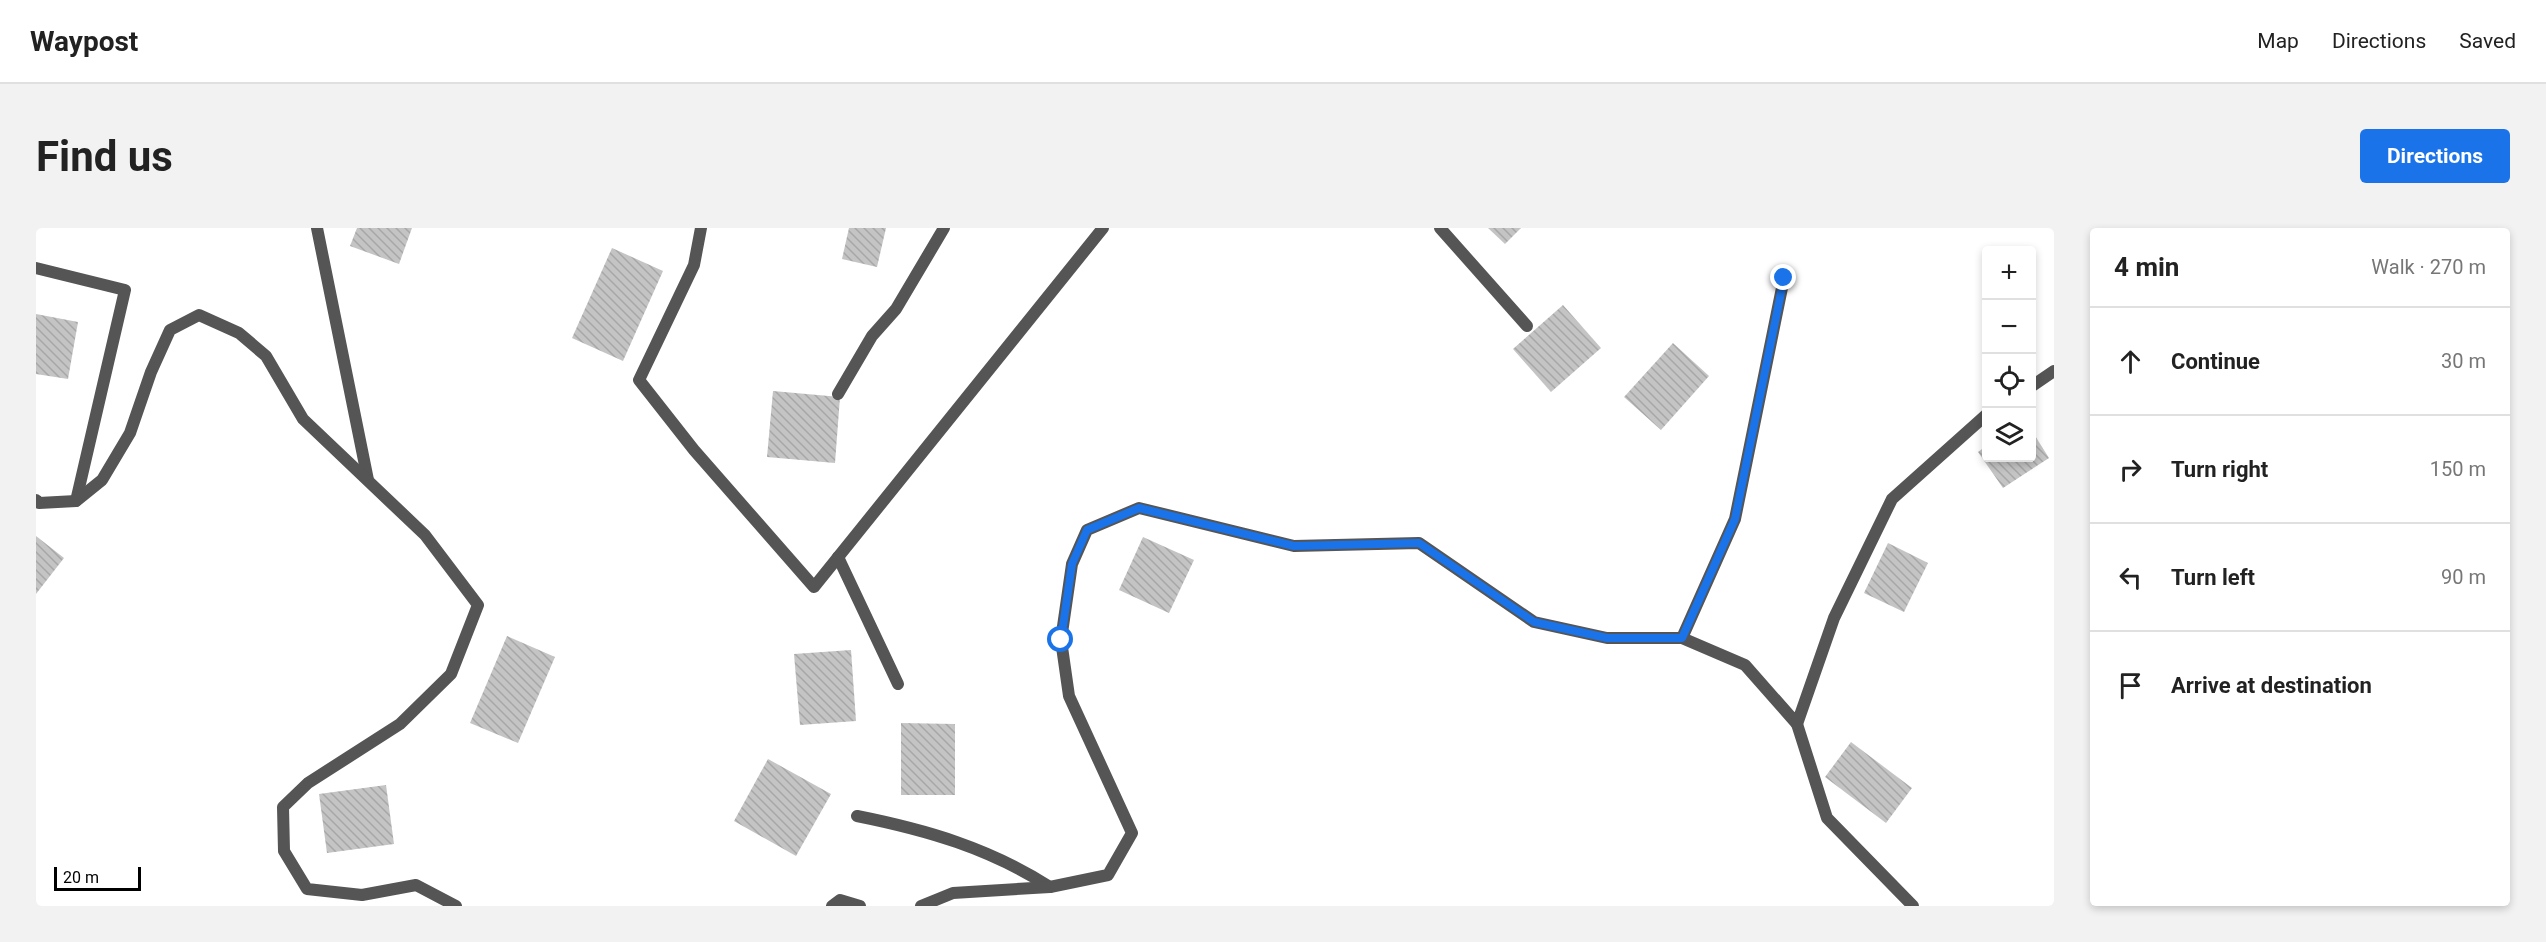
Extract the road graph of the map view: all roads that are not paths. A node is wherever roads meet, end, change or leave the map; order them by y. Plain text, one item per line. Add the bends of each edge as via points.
1 (317, 228) edge
2 (701, 228) edge
3 (944, 228) edge
4 (1103, 228) edge
5 (1440, 228) edge
6 (36, 268) edge
7 (1784, 278) dead end
8 (1527, 326) dead end
9 (2054, 371) edge
10 (2036, 383) edge
11 (837, 394) dead end
12 (1982, 420) edge
13 (368, 480) junction
14 (36, 500) edge
15 (76, 501) junction
16 (838, 557) junction
17 (1682, 638) junction
18 (898, 684) dead end
19 (1797, 724) junction
20 (857, 816) dead end
21 (1050, 887) junction
22 (456, 906) edge
23 (832, 906) edge
24 (860, 906) edge
25 (921, 906) edge
26 (1913, 906) edge

1 - 13 street
2 - 16 street via 694,265 639,380 694,450 814,587
3 - 11 street via 896,309 872,336
4 - 16 street
5 - 8 street
6 - 15 street via 125,290
7 - 17 street via 1735,519
9 - 10 street
12 - 19 street via 1892,499 1834,618
13 - 15 street via 303,419 266,356 239,333 199,315 170,330 129,433 102,480
13 - 22 street via 425,535 478,605 451,674 400,724 308,783 283,807 284,851 307,889 362,895 416,885
14 - 15 street
16 - 18 street
17 - 19 street via 1745,665
17 - 21 street via 1607,638 1534,622 1419,543 1294,546 1139,508 1087,530 1072,564 1061,640 1069,696 1132,832 1108,875
19 - 26 street via 1827,818
20 - 21 street via 922,829 1016,866
21 - 25 street via 953,893
23 - 24 street via 840,900

